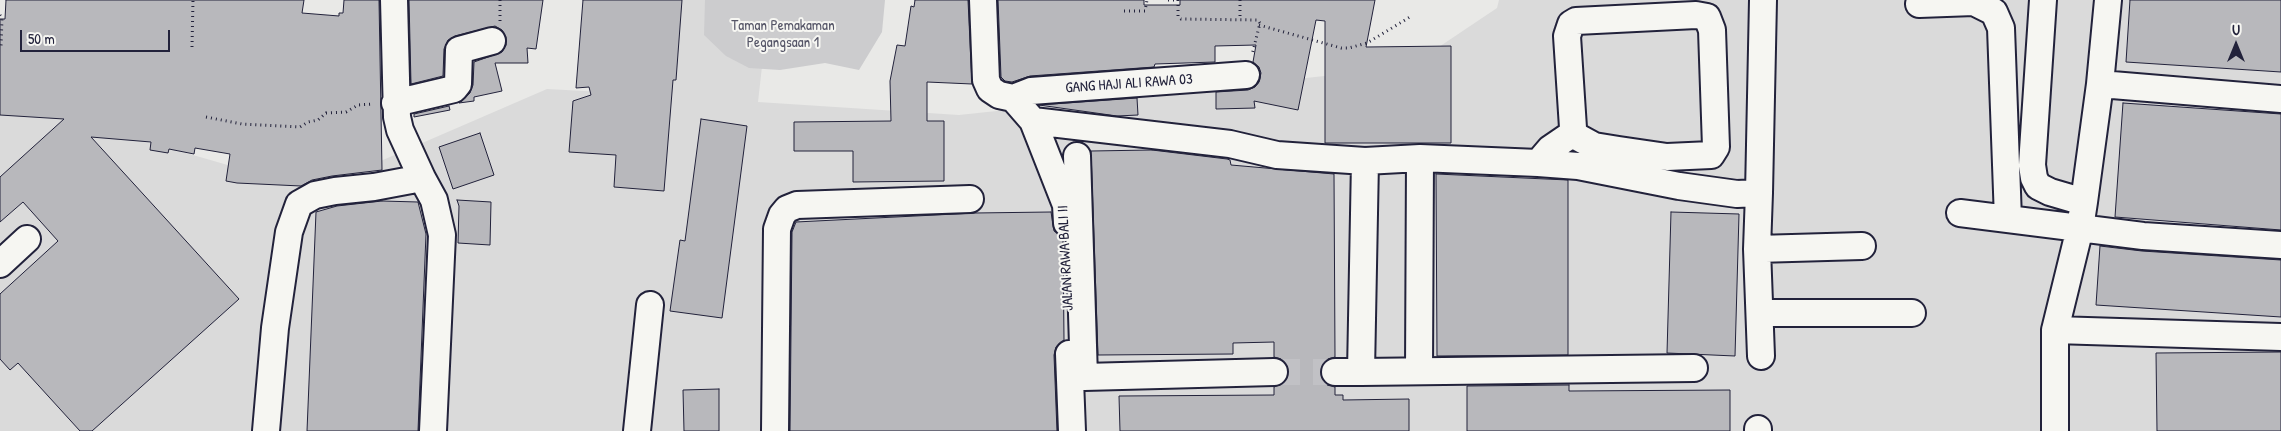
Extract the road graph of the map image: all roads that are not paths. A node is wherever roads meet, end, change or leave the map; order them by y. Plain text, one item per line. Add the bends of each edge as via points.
1 (394, 0) edge
2 (983, 0) edge
3 (1763, 0) edge
4 (2042, 0) edge
5 (2108, 0) edge
6 (1919, 4) dead end
7 (492, 41) dead end
8 (1246, 75) road end
9 (2100, 84) junction
10 (1013, 98) junction
11 (2281, 99) edge
12 (395, 103) junction
13 (1033, 120) junction
14 (1572, 134) junction
15 (1077, 156) dead end
16 (1420, 158) junction
17 (1365, 161) junction
18 (1538, 163) junction
19 (422, 178) junction
20 (1758, 193) junction
21 (970, 199) dead end
22 (2084, 202) junction
23 (1960, 213) dead end
24 (2008, 220) junction
25 (2080, 228) junction
26 (27, 239) dead end
27 (2281, 245) edge
28 (1862, 246) dead end
29 (1757, 249) junction
30 (0, 264) edge
31 (650, 305) dead end
32 (1760, 313) junction
33 (1912, 313) dead end
34 (2055, 330) junction
35 (2281, 337) edge
36 (1760, 356) dead end
37 (1694, 368) dead end
38 (1274, 372) tunnel mouth
39 (1335, 372) tunnel mouth
40 (1361, 372) junction
41 (1419, 372) junction
42 (266, 431) edge
43 (433, 431) edge
44 (637, 431) edge
45 (775, 431) edge
46 (1072, 431) edge
47 (2055, 431) edge

1 - 12 street
2 - 10 street via 986,80 990,89
3 - 20 street
4 - 22 street via 2032,165 2034,178 2038,186 2050,192
5 - 9 street
6 - 24 street via 1974,2 1994,12 2001,28
7 - 12 street via 459,50 458,84 454,89
8 - 10 street, GANG HAJI ALI RAWA 03 via 1032,91
9 - 11 street
9 - 22 street
10 - 13 street, JALAN RAWA BALI II
12 - 19 street via 400,130
13 - 17 street via 1230,144 1277,155
13 - 46 street, JALAN RAWA BALI II via 1066,204
14 - 14 street via 1594,146 1629,152 1667,157 1711,155 1716,147 1712,30 1707,17 1576,21 1570,24 1567,36
14 - 18 street via 1550,149
15 - 38 street via 1084,377
16 - 17 street
16 - 18 street
16 - 41 street
17 - 40 street
18 - 20 street via 1578,166 1609,174 1737,194
19 - 42 street via 315,195 299,204 289,232 275,328
19 - 43 street via 434,200 442,235
20 - 29 street
21 - 45 street via 797,205 787,209 777,229
22 - 25 street
23 - 24 street
24 - 25 street
25 - 27 street via 2144,236
25 - 34 street
26 - 30 street
28 - 29 street
29 - 32 street
31 - 44 street
32 - 33 street
32 - 36 street
34 - 35 street
34 - 47 street
37 - 41 street
39 - 40 street
40 - 41 street

